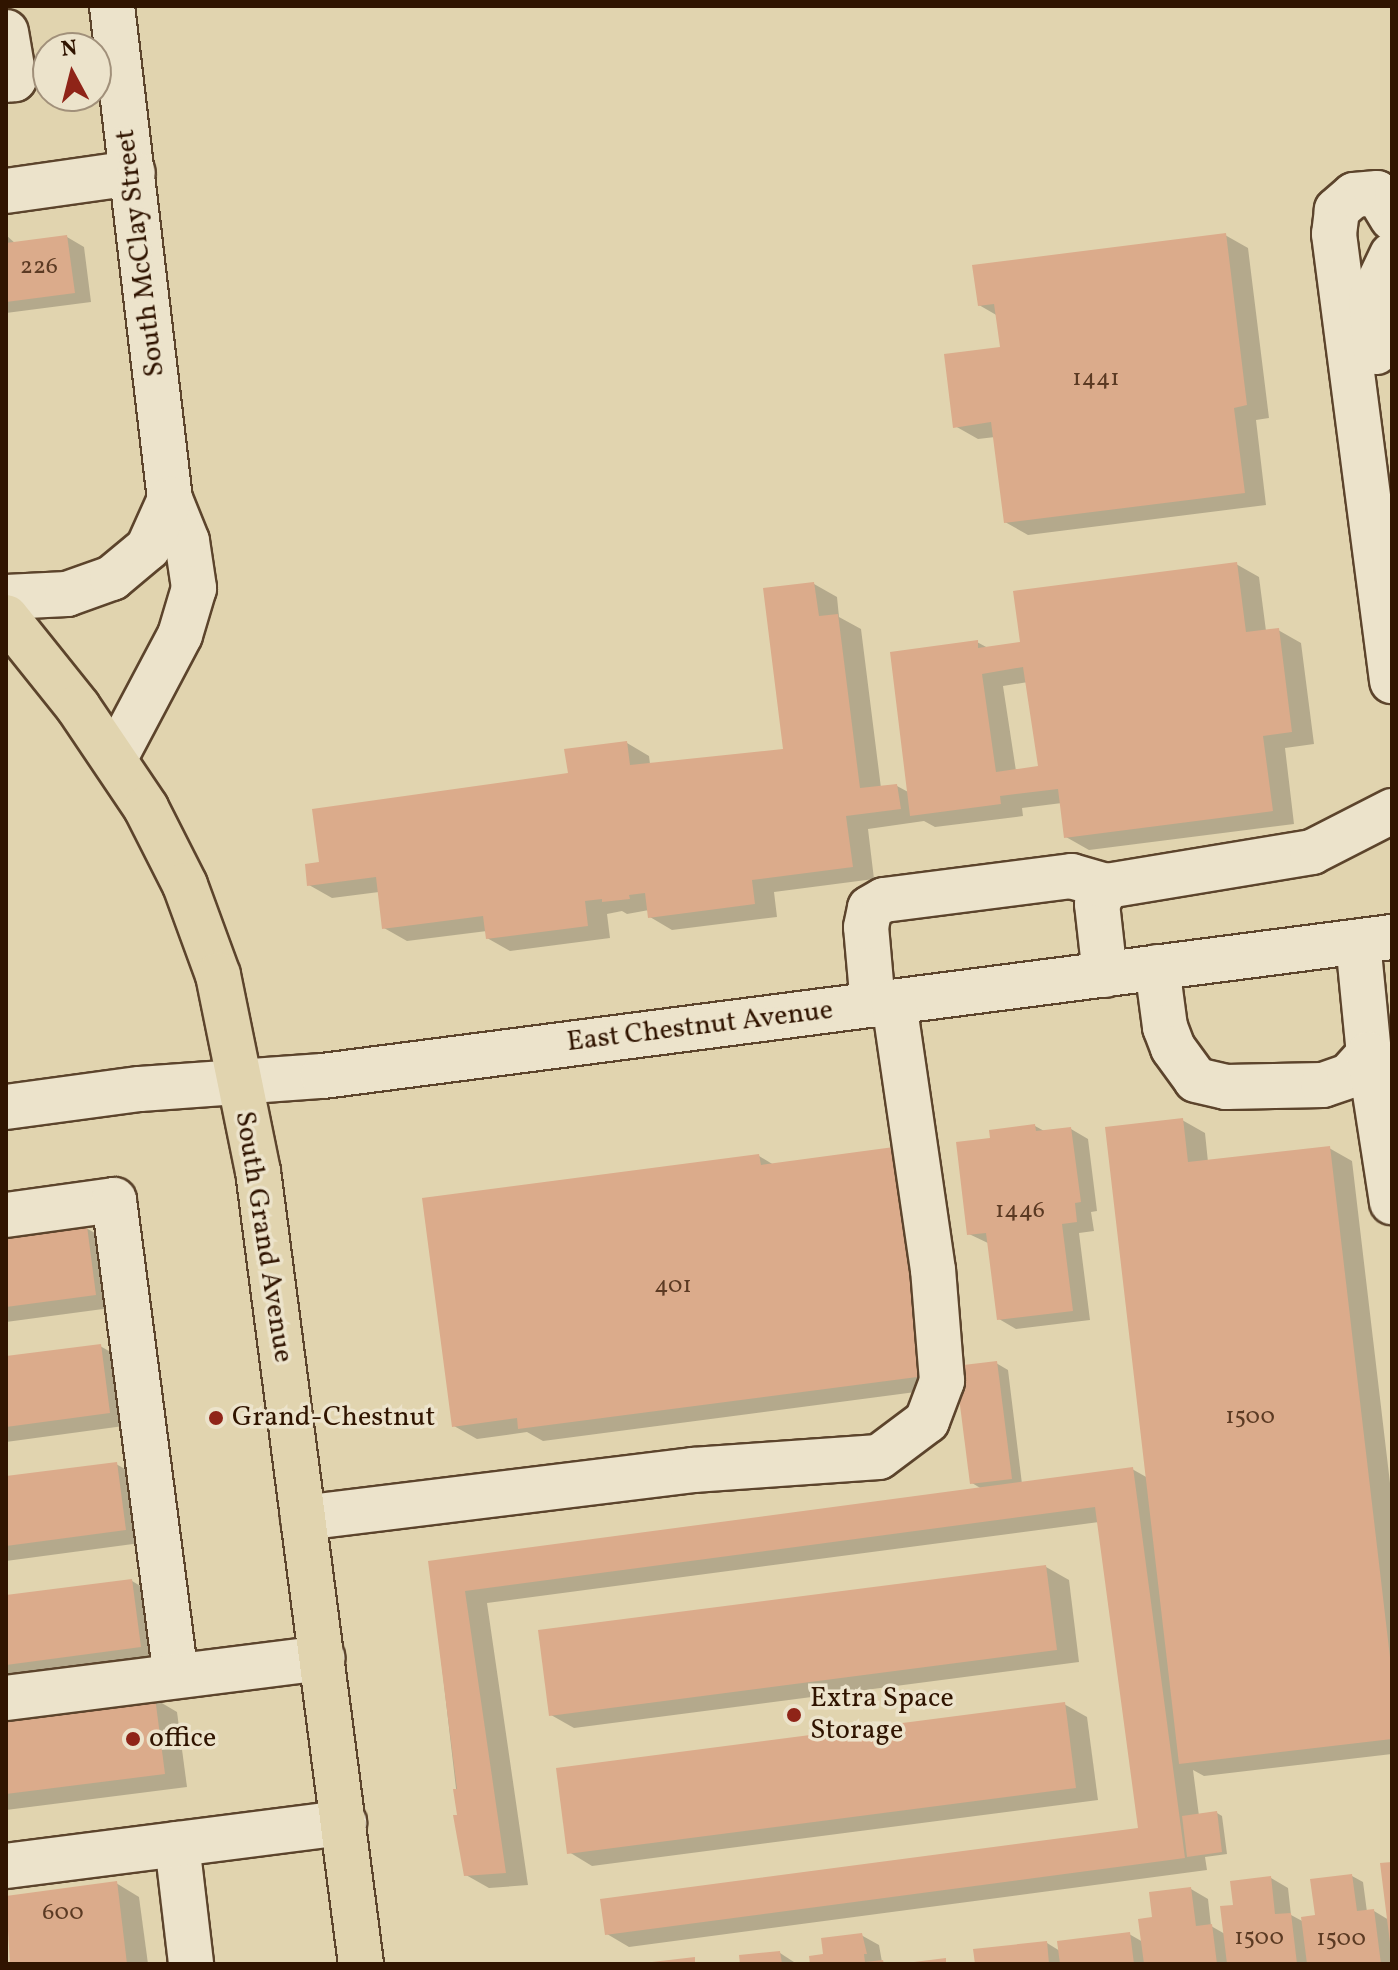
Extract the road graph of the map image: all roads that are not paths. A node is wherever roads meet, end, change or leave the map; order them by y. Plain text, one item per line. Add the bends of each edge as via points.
1 (112, 6) edge
2 (6, 32) edge
3 (6, 80) edge
4 (133, 173) junction
5 (6, 191) edge
6 (1392, 218) edge
7 (1392, 255) edge
8 (1392, 493) edge
9 (170, 499) junction
10 (6, 597) edge
11 (6, 617) edge
12 (1392, 681) edge
13 (115, 758) junction
14 (1392, 811) edge
15 (1107, 886) junction
16 (1375, 939) edge
17 (1157, 967) junction
18 (1105, 975) junction
19 (884, 1003) junction
20 (1369, 1054) junction
21 (239, 1081) junction
22 (6, 1107) edge
23 (1392, 1202) edge
24 (6, 1215) edge
25 (303, 1518) junction
26 (322, 1658) junction
27 (176, 1676) junction
28 (6, 1698) edge
29 (344, 1823) junction
30 (177, 1844) junction
31 (6, 1866) edge
32 (191, 1964) edge
33 (361, 1964) edge

1 - 4 street, South McClay Street
2 - 3 street via 14,79
4 - 5 street
4 - 9 street, South McClay Street
6 - 12 street via 1377,193 1354,195 1337,210 1334,234
7 - 8 street via 1371,299
9 - 10 street via 148,548 112,578 67,594
9 - 13 street, South McClay Street via 187,541 194,588 180,635
11 - 13 main road, South Grand Avenue
13 - 21 main road, South Grand Avenue via 185,885 218,975
14 - 15 street via 1312,852
15 - 18 street via 1097,904
15 - 19 street via 1071,876 884,900 870,908 866,927
16 - 17 street, East Chestnut Avenue
16 - 20 street
17 - 18 street, East Chestnut Avenue
17 - 20 street via 1165,1027 1196,1080 1226,1087 1323,1085 1349,1076
18 - 19 street, East Chestnut Avenue
19 - 21 street, East Chestnut Avenue via 323,1076
19 - 25 street via 933,1270 942,1381 927,1421 879,1457 693,1470
20 - 23 street
21 - 22 street, East Chestnut Avenue
21 - 25 main road, South Grand Avenue via 258,1171
24 - 27 street via 114,1200
25 - 26 main road, South Grand Avenue
26 - 27 street
26 - 29 main road, South Grand Avenue
27 - 28 street
29 - 30 street
29 - 33 main road, South Grand Avenue
30 - 31 street
30 - 32 street

